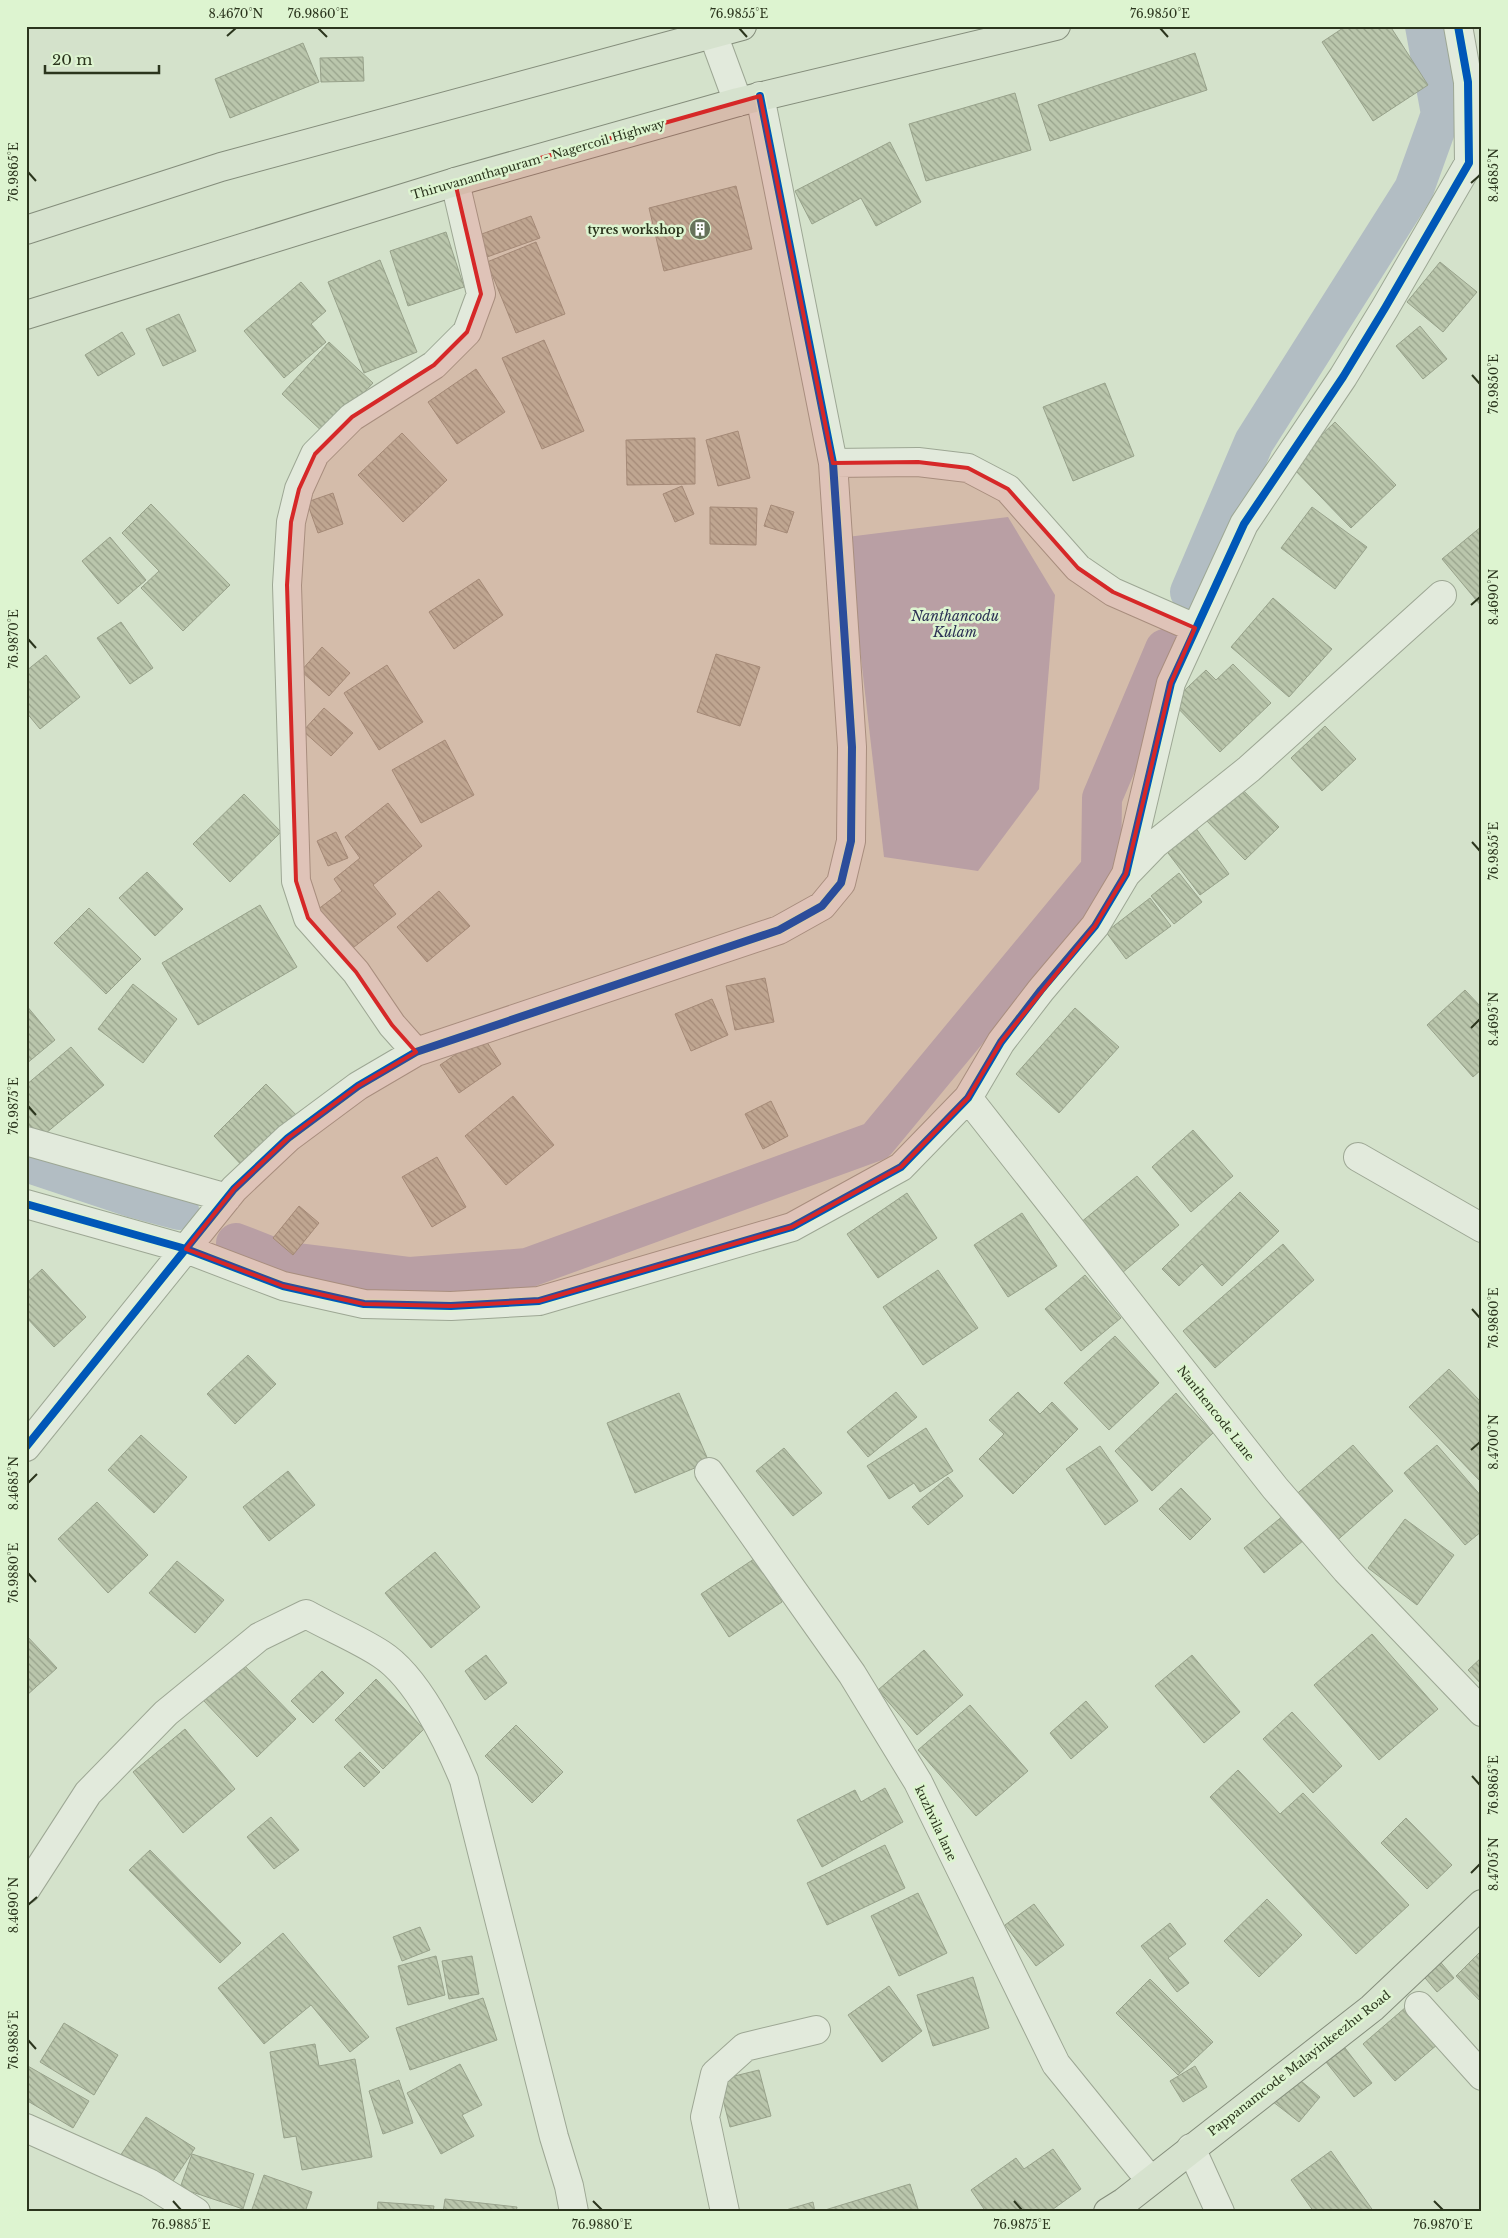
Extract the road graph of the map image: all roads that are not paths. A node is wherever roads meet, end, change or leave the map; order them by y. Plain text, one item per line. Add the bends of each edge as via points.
1 (742, 26) edge
2 (1056, 26) edge
3 (1458, 26) edge
4 (712, 30) edge
5 (749, 99) junction
6 (455, 182) junction
7 (26, 230) edge
8 (26, 316) edge
9 (833, 463) junction
10 (1442, 595) dead end
11 (1195, 628) junction
12 (1126, 874) junction
13 (416, 1052) junction
14 (968, 1098) junction
15 (26, 1141) edge
16 (1358, 1157) dead end
17 (227, 1198) junction
18 (26, 1204) edge
19 (1482, 1228) edge
20 (186, 1248) junction
21 (26, 1446) edge
22 (709, 1472) dead end
23 (1482, 1712) edge
24 (26, 1890) edge
25 (1482, 1904) edge
26 (1419, 2006) dead end
27 (816, 2030) dead end
28 (1482, 2076) edge
29 (26, 2128) edge
30 (1191, 2148) junction
31 (1150, 2180) junction
32 (196, 2212) edge
33 (574, 2212) edge
34 (725, 2212) edge
35 (1108, 2212) edge
36 (1220, 2212) edge

1 - 4 main road
2 - 5 main road, Thiruvananthapuram - Nagercoil Highway
3 - 11 street via 1468,82 1468,163 1357,354 1244,524
4 - 5 street
4 - 7 main road via 221,167
5 - 6 main road, Thiruvananthapuram - Nagercoil Highway
5 - 9 street
6 - 8 main road, Thiruvananthapuram - Nagercoil Highway
6 - 13 street via 481,294 467,332 434,365 352,417 314,454 299,489 291,522 287,585 296,880 308,918 356,972 392,1025
9 - 11 street via 918,462 968,468 1008,489 1078,568 1113,592
9 - 13 street via 852,747 851,841 841,883 822,906 779,930
10 - 12 street via 1249,769 1155,844
11 - 12 street via 1172,684
12 - 14 street via 1094,926 1001,1042
13 - 17 street via 358,1086 288,1138
14 - 20 street via 902,1167 792,1227 539,1301 451,1306 364,1304 282,1286
14 - 23 street, Nanthencode Lane via 1275,1488 1346,1570
15 - 17 street
16 - 19 street
17 - 20 street
18 - 20 street
20 - 21 street
22 - 31 street, kuzhvila lane via 852,1674 918,1782 1056,2064
24 - 33 street via 88,1793 166,1713 259,1637 306,1614 382,1654 412,1684 449,1744 464,1780
25 - 30 main road, Pappanamcode Malayinkeezhu Road via 1372,2008
26 - 28 street
27 - 34 street via 745,2046 715,2074 705,2117
29 - 32 street via 149,2183
30 - 31 main road, Pappanamcode Malayinkeezhu Road
30 - 36 street
31 - 35 main road, Pappanamcode Malayinkeezhu Road

